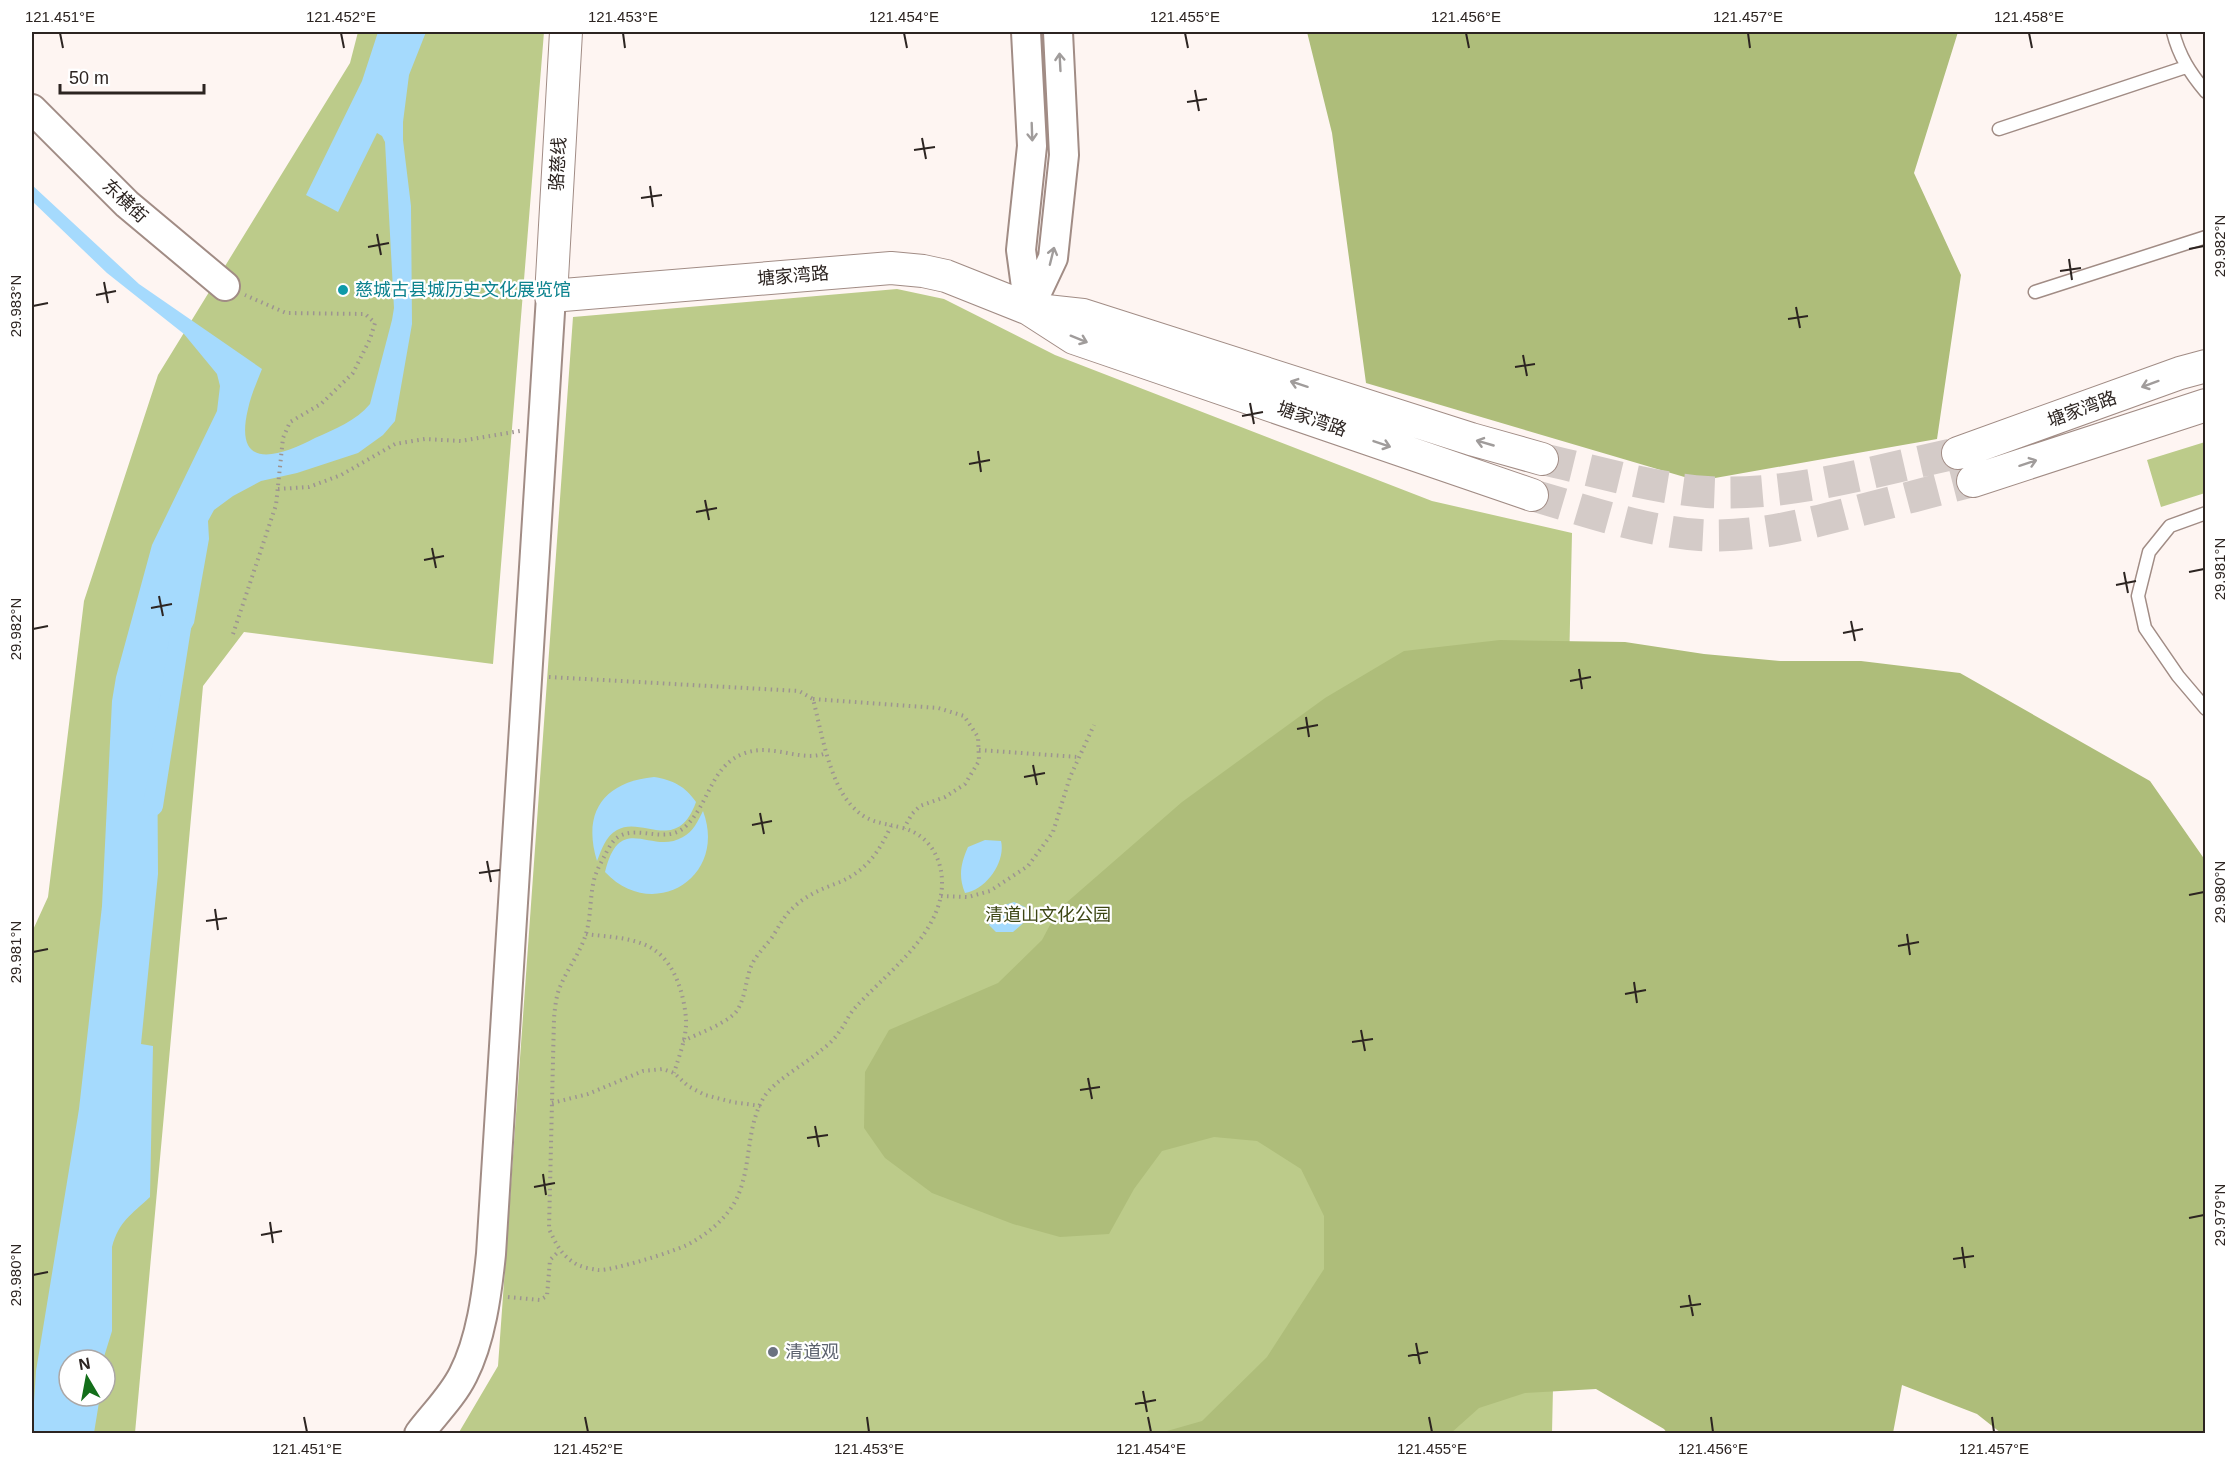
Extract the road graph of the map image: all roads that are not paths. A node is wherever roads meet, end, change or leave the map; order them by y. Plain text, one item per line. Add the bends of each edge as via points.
1 (566, 32) edge
2 (1026, 32) edge
3 (1058, 32) edge
4 (2173, 32) edge
5 (2186, 67) junction
6 (2205, 93) edge
7 (32, 109) edge
8 (1999, 129) dead end
9 (2205, 237) edge
10 (225, 286) road end
11 (2035, 292) dead end
12 (551, 296) junction
13 (1029, 309) junction
14 (2205, 366) edge
15 (2205, 405) edge
16 (1958, 453) tunnel mouth
17 (1542, 459) tunnel mouth
18 (1973, 481) tunnel mouth
19 (1532, 495) tunnel mouth
20 (2205, 513) edge
21 (2205, 709) edge
22 (419, 1434) edge

1 - 12 main road, 骆慈线
2 -> 13 street via 1032,146 1021,250
13 -> 3 street via 1053,258 1064,155
4 - 5 lane
5 - 6 lane
5 - 8 lane
7 - 10 street, 东横街 via 127,204
9 - 11 lane
12 - 13 main road, 塘家湾路 via 891,268 946,276
12 - 22 street via 491,1254 486,1295 464,1375
17 -> 13 main road, 塘家湾路 via 1083,315
13 -> 19 main road, 塘家湾路 via 1074,338
14 -> 16 main road, 塘家湾路
18 -> 15 main road, 塘家湾路
20 - 21 lane via 2170,526 2149,552 2138,596 2145,628

